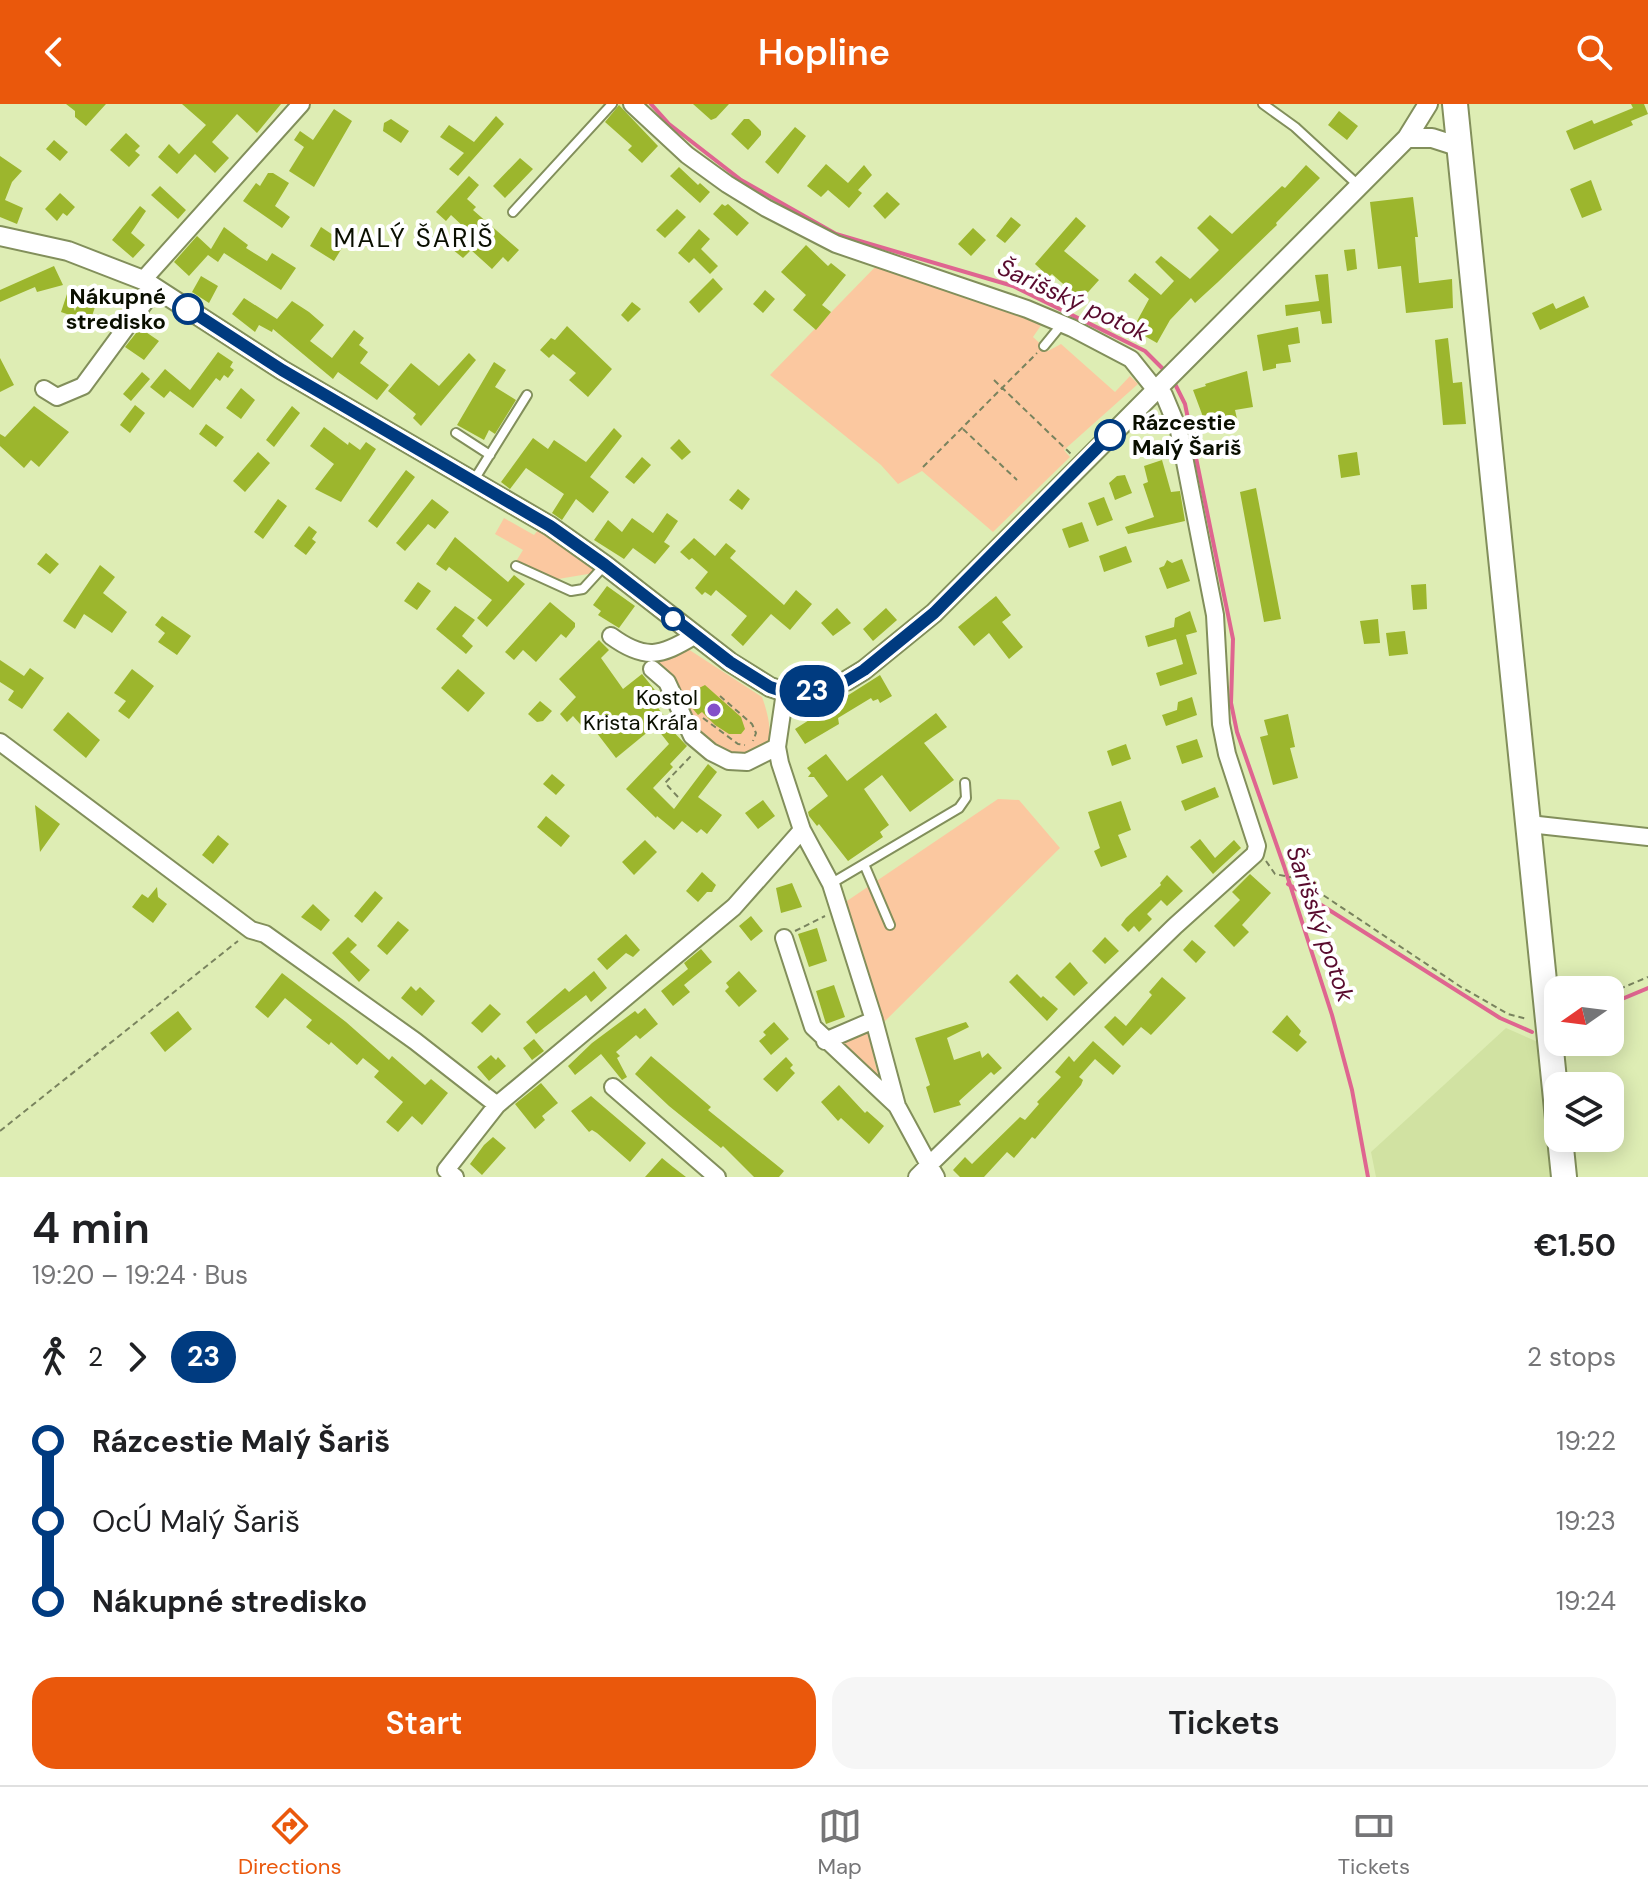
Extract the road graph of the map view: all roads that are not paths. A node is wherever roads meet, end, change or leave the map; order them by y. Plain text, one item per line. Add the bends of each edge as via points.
1 (301, 104) edge
2 (612, 104) edge
3 (632, 104) edge
4 (1263, 104) edge
5 (1428, 104) edge
6 (1455, 104) edge
7 (1407, 138) junction
8 (1460, 147) junction
9 (1358, 185) junction
10 (513, 212) dead end
11 (0, 236) edge
12 (149, 284) junction
13 (1062, 324) junction
14 (1044, 346) road end
15 (1159, 386) junction
16 (44, 389) dead end
17 (527, 395) dead end
18 (456, 433) dead end
19 (490, 455) junction
20 (473, 481) junction
21 (605, 565) junction
22 (516, 566) dead end
23 (611, 636) dead end
24 (694, 636) junction
25 (652, 669) dead end
26 (785, 692) junction
27 (0, 742) edge
28 (765, 747) junction
29 (965, 783) dead end
30 (1529, 824) junction
31 (802, 830) junction
32 (1648, 837) edge
33 (864, 864) junction
34 (831, 884) junction
35 (890, 925) dead end
36 (784, 938) road end
37 (874, 1020) junction
38 (825, 1041) junction
39 (1553, 1072) edge
40 (613, 1087) dead end
41 (497, 1105) junction
42 (897, 1106) junction
43 (1561, 1152) edge
44 (928, 1173) edge
45 (455, 1177) edge
46 (717, 1177) edge
47 (1564, 1177) edge

1 - 12 street
2 - 10 lane
3 - 13 street via 727,184 836,244
4 - 9 lane
5 - 7 street
6 - 8 main road
7 - 8 street via 1432,138
7 - 9 street
8 - 30 main road
9 - 15 street
11 - 12 street via 68,251
12 - 16 street via 83,386 57,397
12 - 20 street via 282,370
13 - 14 lane
13 - 15 street via 1131,359
15 - 26 street via 908,635 846,681 821,690
15 - 44 street via 1179,431 1191,484 1215,615 1221,724 1255,854 1175,926
17 - 19 lane
18 - 19 lane
19 - 20 lane
20 - 21 street
21 - 22 lane via 583,589 571,591
21 - 24 street
23 - 24 street via 635,651 651,653 672,650
24 - 26 street
25 - 28 street via 667,682 692,736 702,745 729,761 747,762
26 - 28 street
27 - 41 street
28 - 31 street via 780,763
29 - 33 lane via 966,798 959,808
30 - 32 street
30 - 39 main road
31 - 34 street
31 - 41 street via 734,907
33 - 34 lane
33 - 35 lane
34 - 37 street
36 - 38 street via 813,1027
37 - 38 street
37 - 42 street
38 - 42 street
40 - 46 street
41 - 45 street via 446,1170
42 - 44 street
43 - 47 main road

